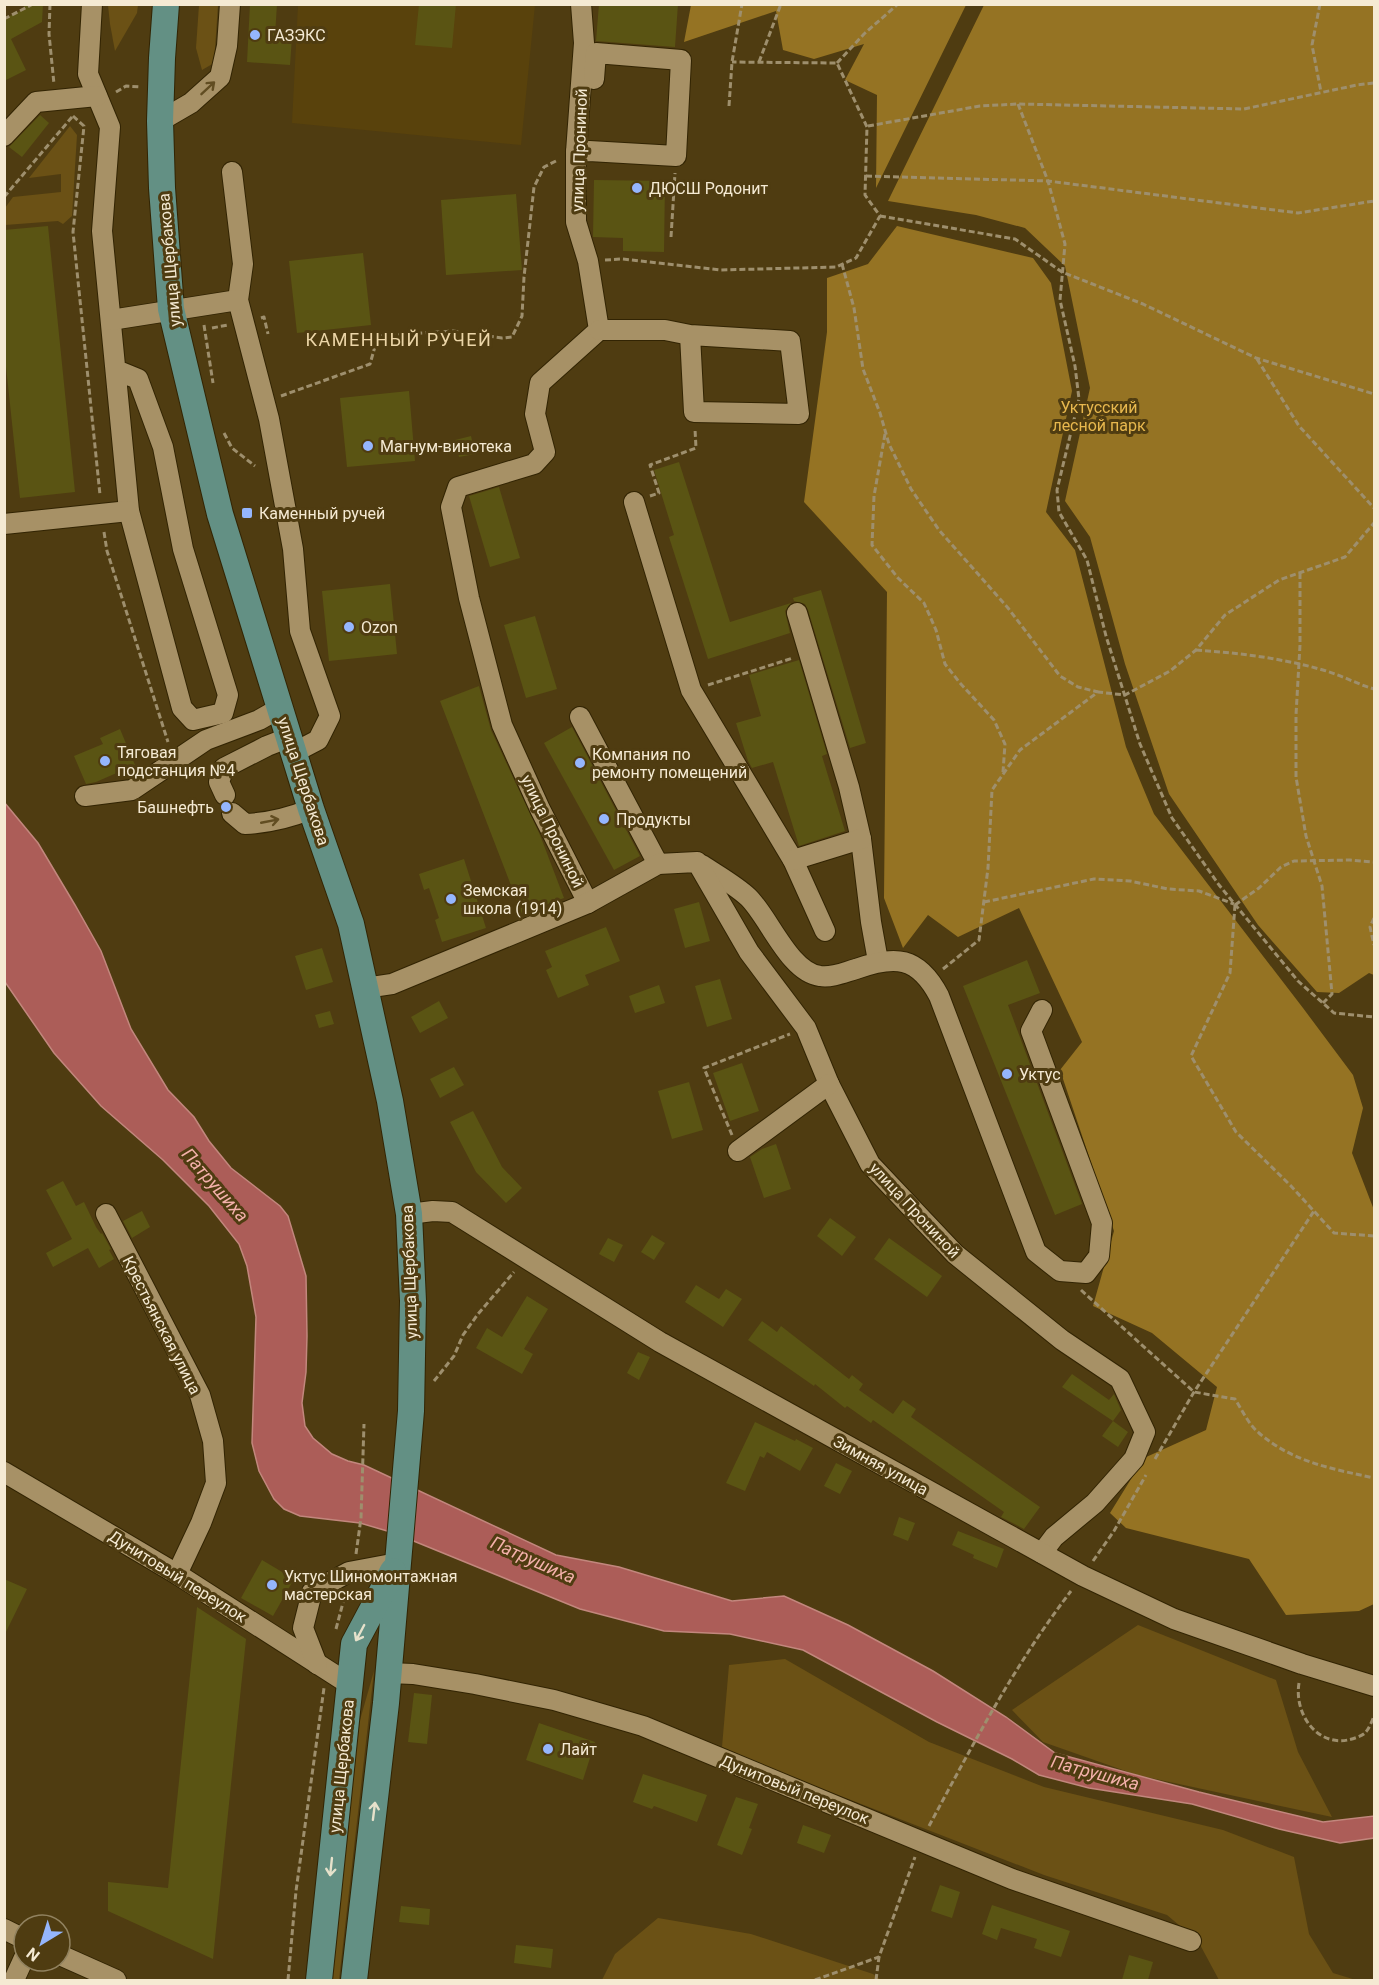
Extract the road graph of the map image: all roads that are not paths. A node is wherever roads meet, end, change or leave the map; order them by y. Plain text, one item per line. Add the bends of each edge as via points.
1 (92, 4) edge
2 (166, 4) edge
3 (230, 4) edge
4 (581, 4) edge
5 (97, 96) junction
6 (160, 121) junction
7 (4, 136) edge
8 (582, 151) junction
9 (232, 172) dead end
10 (238, 300) junction
11 (171, 309) junction
12 (111, 320) junction
13 (599, 330) junction
14 (690, 334) junction
15 (116, 370) junction
16 (634, 502) road end
17 (129, 511) junction
18 (4, 524) edge
19 (797, 613) dead end
20 (280, 708) junction
21 (580, 717) dead end
22 (292, 745) junction
23 (85, 796) dead end
24 (311, 809) junction
25 (861, 839) junction
26 (793, 860) junction
27 (697, 862) junction
28 (658, 864) junction
29 (588, 903) junction
30 (825, 931) dead end
31 (878, 961) junction
32 (365, 988) junction
33 (1042, 1010) dead end
34 (829, 1084) junction
35 (738, 1151) road end
36 (106, 1214) dead end
37 (409, 1214) junction
38 (4, 1472) edge
39 (1042, 1553) junction
40 (399, 1554) junction
41 (177, 1574) junction
42 (322, 1667) junction
43 (389, 1673) junction
44 (349, 1684) junction
45 (1374, 1686) edge
46 (1191, 1941) dead end
47 (72, 1961) edge
48 (116, 1980) edge
49 (319, 1980) edge
50 (354, 1980) edge

1 - 5 street via 88,74
2 - 6 main road, улица Щербакова
6 -> 3 street via 191,104 220,77
4 - 8 street, улица Прониной
5 - 7 street via 36,102
5 - 12 street via 110,126 102,231
6 - 11 main road, улица Щербакова
8 - 8 street via 676,156 681,60 596,53
8 - 13 street, улица Прониной via 576,222 588,261
9 - 10 street via 251,263
10 - 11 street
10 - 22 street via 269,419 291,537 300,631 330,716 318,740
11 - 12 street
11 - 20 main road, улица Щербакова via 220,514
12 - 15 street
13 - 14 street
13 - 29 street, улица Прониной via 540,383 535,414 545,452 534,464 458,487 451,507 502,725
14 - 14 street via 694,412 799,414 790,341
15 - 17 street
15 - 17 street via 138,379 163,447 183,549 228,695 224,712 193,720 182,708
16 - 26 street via 691,690
17 - 18 street
19 - 25 street
20 - 22 main road, улица Щербакова
20 - 23 street via 206,740 132,790
21 - 28 street
22 - 24 main road, улица Щербакова
22 -> 24 street via 267,746 224,768 219,782 228,804 245,824 291,817
24 - 32 main road, улица Щербакова via 351,924
25 - 26 street via 825,844
25 - 31 street
26 - 30 street
27 - 28 street, улица Прониной
27 - 31 street via 748,897 803,970 820,976 840,974
27 - 34 street, улица Прониной via 749,951 806,1028
28 - 29 street, улица Прониной
29 - 32 street via 392,984
31 - 33 street via 891,959 910,964 930,980 1036,1252 1060,1271 1086,1273 1099,1256 1102,1223 1031,1031
32 - 37 main road, улица Щербакова
34 - 35 street
34 - 39 street, улица Прониной via 870,1164 955,1254 1062,1340 1120,1379 1145,1432 1134,1460
36 - 41 street, Крестьянская улица via 200,1395 213,1441 216,1483
37 - 39 street, Зимняя улица via 452,1212 660,1342
37 - 40 main road, улица Щербакова via 413,1301 411,1411
38 - 41 street, Дунитовый переулок
39 - 45 street, Зимняя улица via 1174,1619
40 - 42 street via 349,1572 312,1592 303,1628
40 - 43 main road, улица Щербакова
40 -> 44 main road, улица Щербакова via 354,1644
41 - 42 street, Дунитовый переулок
42 - 44 street, Дунитовый переулок
43 - 46 street, Дунитовый переулок via 531,1695 643,1726 1012,1879
50 -> 43 main road, улица Щербакова
44 -> 49 main road, улица Щербакова
47 - 48 street

